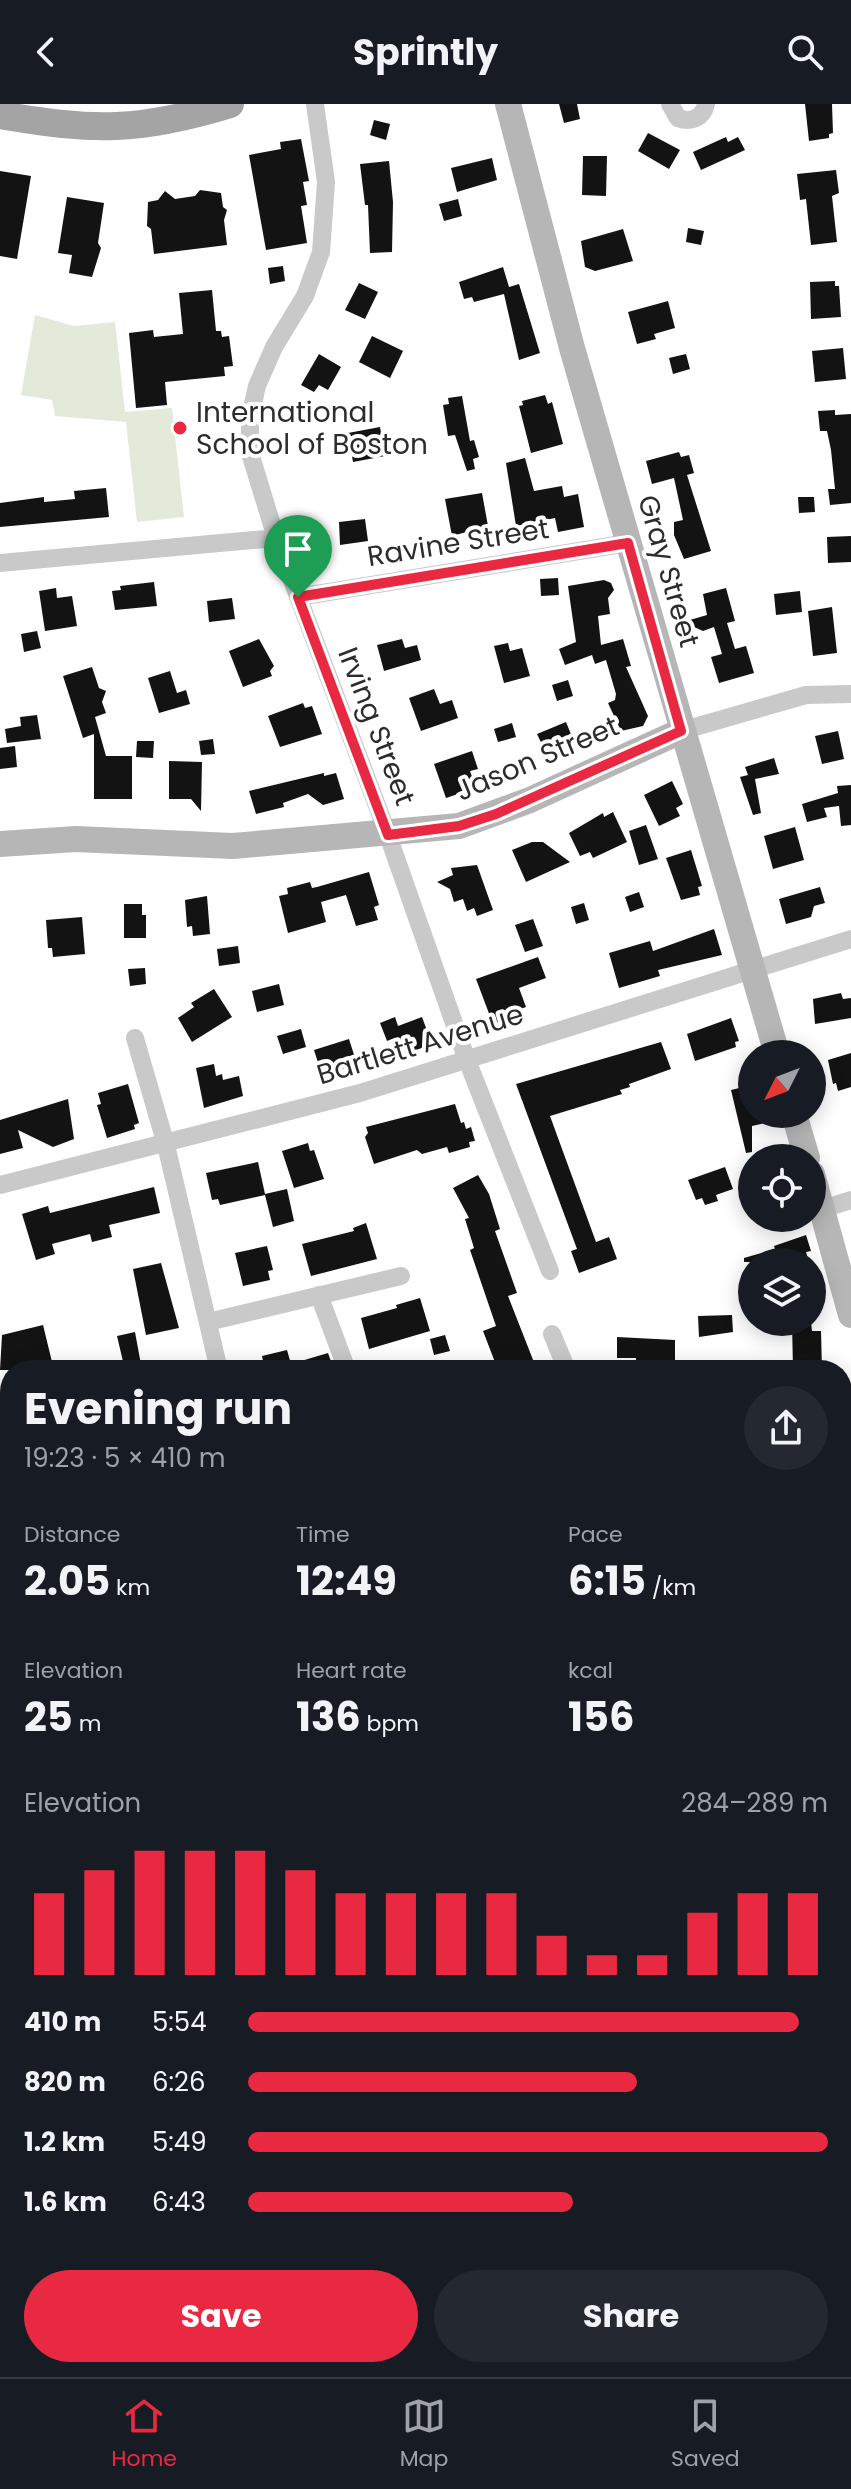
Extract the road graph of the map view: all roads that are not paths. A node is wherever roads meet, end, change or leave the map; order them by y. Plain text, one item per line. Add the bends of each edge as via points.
1 (230, 104) edge
2 (315, 104) edge
3 (508, 104) edge
4 (670, 104) edge
5 (706, 104) edge
6 (198, 109) edge
7 (8, 112) edge
8 (276, 538) junction
9 (628, 543) junction
10 (0, 563) edge
11 (298, 597) junction
12 (851, 694) edge
13 (681, 731) junction
14 (388, 835) junction
15 (0, 844) edge
16 (851, 939) edge
17 (752, 968) junction
18 (135, 1038) dead end
19 (773, 1040) edge
20 (467, 1060) junction
21 (166, 1145) junction
22 (0, 1185) edge
23 (851, 1200) edge
24 (826, 1208) edge
25 (826, 1224) edge
26 (550, 1271) dead end
27 (401, 1276) dead end
28 (319, 1295) junction
29 (851, 1315) edge
30 (208, 1322) junction
31 (552, 1334) dead end
32 (217, 1360) edge
33 (343, 1360) edge
34 (563, 1360) edge

1 - 6 main road
2 - 8 street, Irving Street via 326,182 321,252 305,296 263,370 250,417 250,453
3 - 9 street, Gray Street
4 - 5 street via 684,120 701,115
6 - 7 main road via 113,128 83,128
8 - 10 street
8 - 11 street, Irving Street
9 - 11 street, Ravine Street
9 - 13 street, Gray Street
11 - 14 street, Irving Street
12 - 13 street, Jason Street via 806,695
13 - 14 street, Jason Street via 496,814 459,826
13 - 17 street, Gray Street
14 - 15 street, Jason Street via 233,846 76,839
14 - 20 street, Irving Street
16 - 17 street, Bartlett Avenue
17 - 19 street, Gray Street
17 - 20 street, Bartlett Avenue
18 - 21 street
20 - 21 street, Bartlett Avenue
20 - 26 street, Irving Street
21 - 22 street, Bartlett Avenue
21 - 30 street
23 - 24 street
25 - 29 street
27 - 28 street
28 - 30 street
28 - 33 street
30 - 32 street
31 - 34 street

